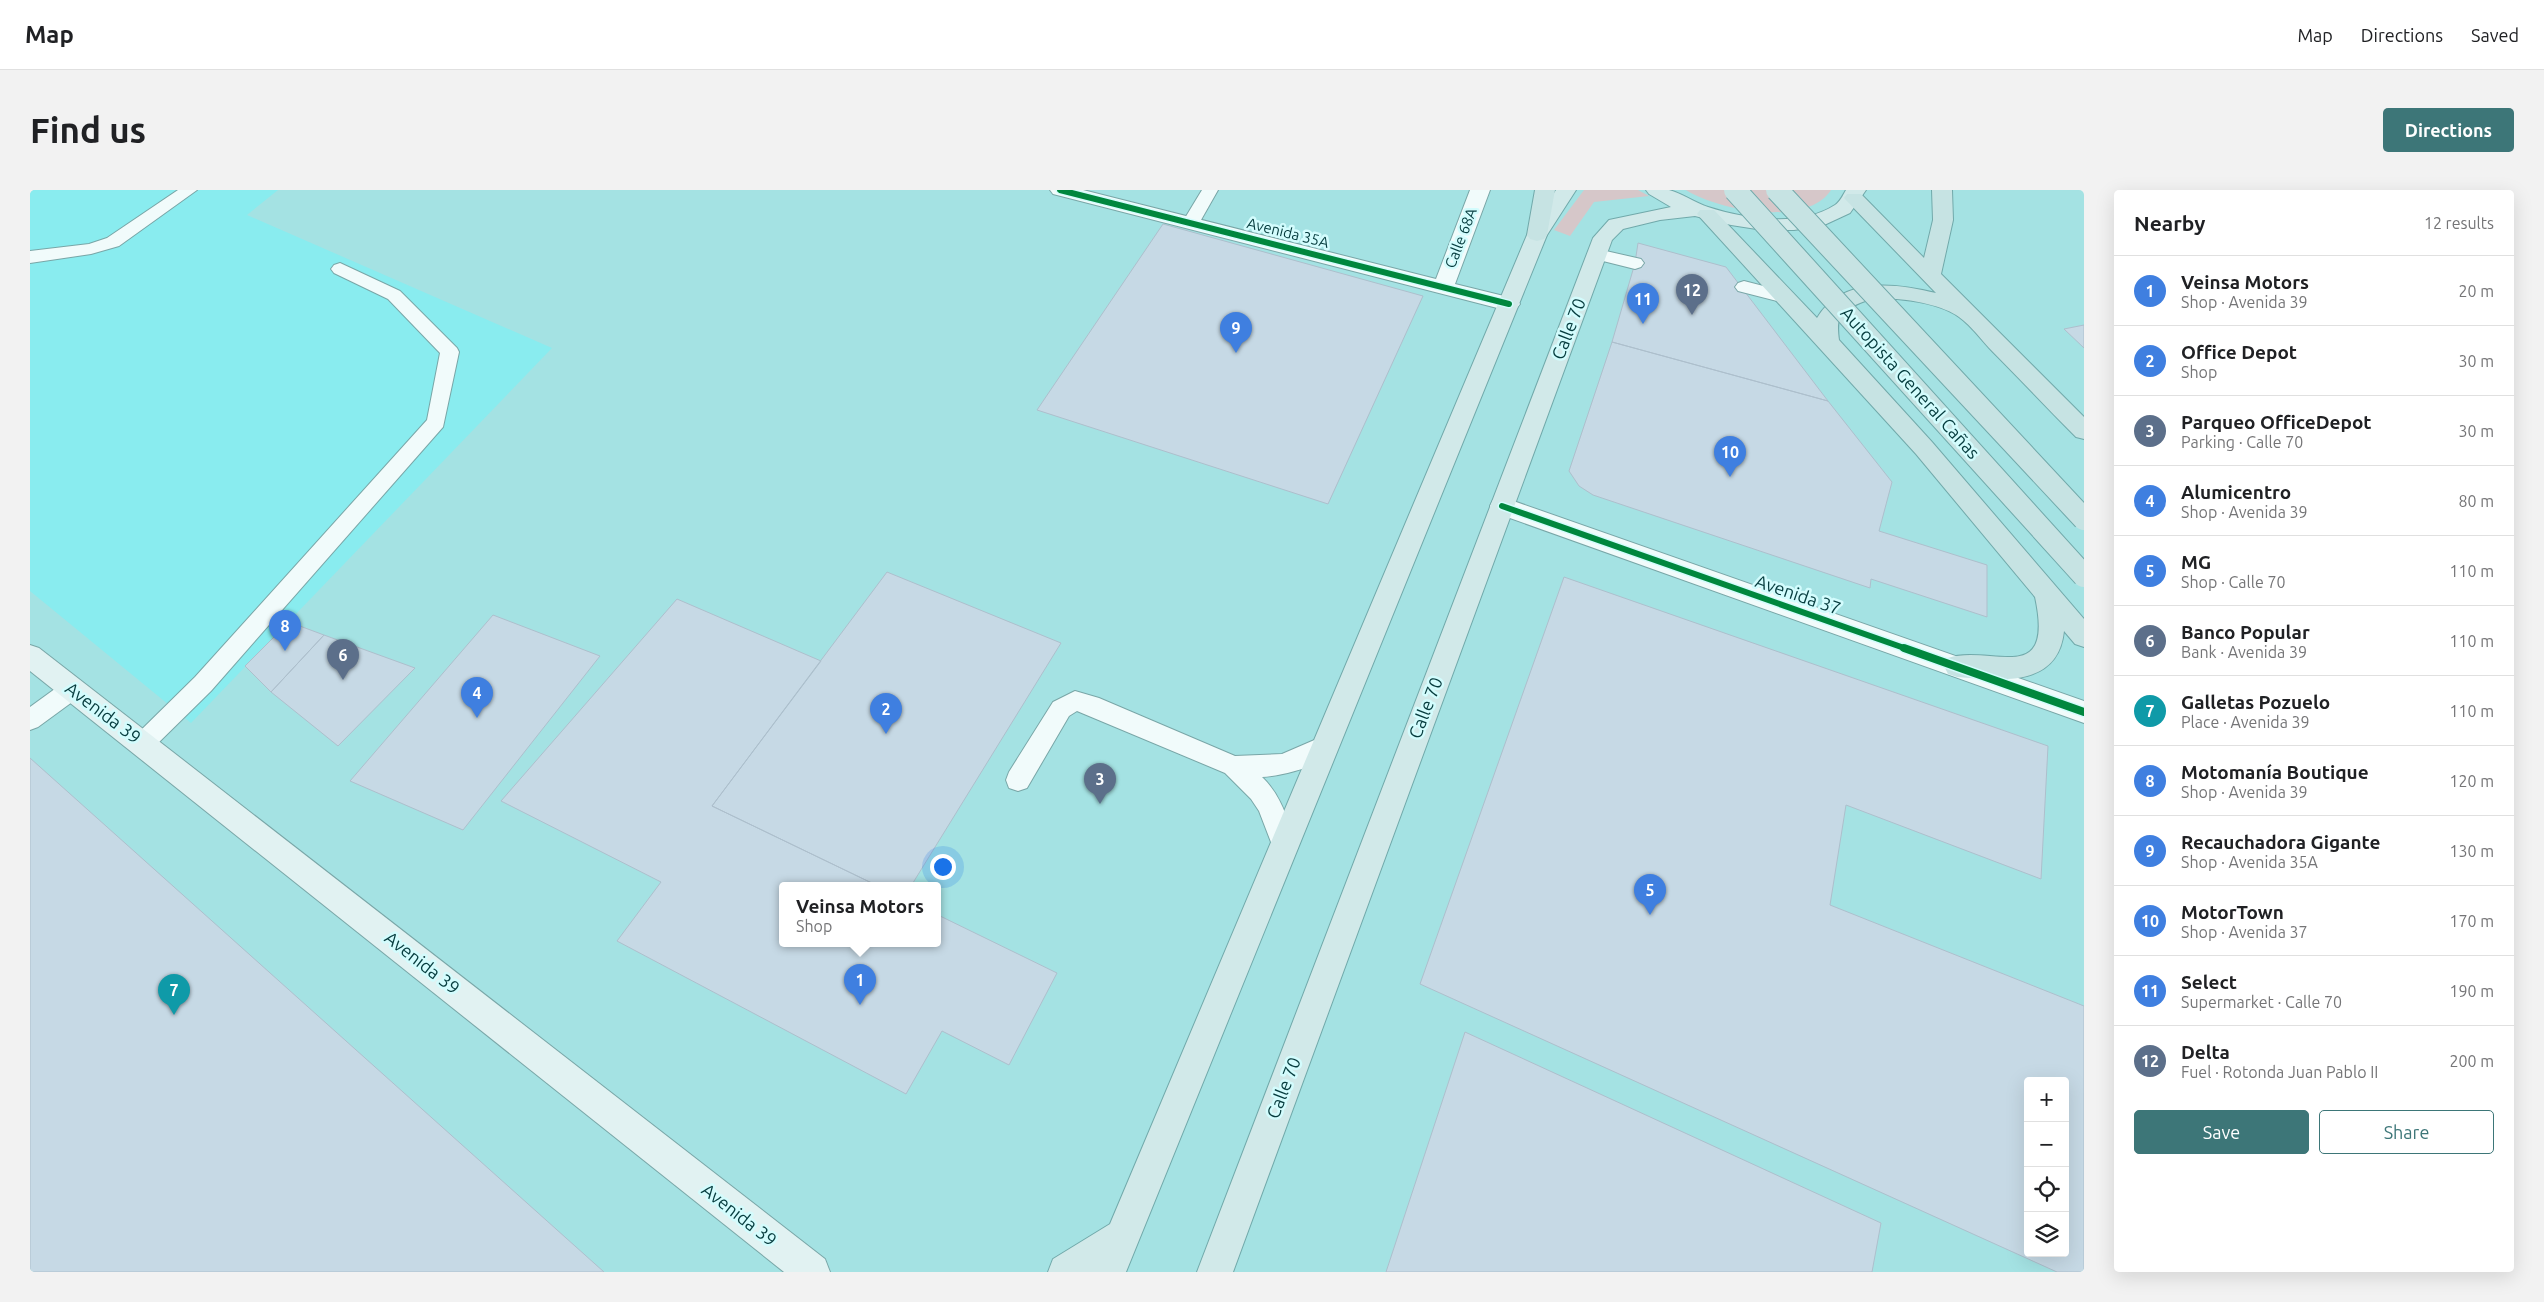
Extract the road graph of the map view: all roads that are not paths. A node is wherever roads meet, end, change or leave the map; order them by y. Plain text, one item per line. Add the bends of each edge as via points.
1 (189, 190) edge
2 (1060, 190) edge
3 (1210, 190) edge
4 (1480, 190) edge
5 (1545, 190) edge
6 (1566, 190) edge
7 (1656, 190) edge
8 (1735, 190) edge
9 (1777, 190) edge
10 (1942, 190) edge
11 (1855, 194) edge
12 (1701, 212) junction
13 (1191, 223) junction
14 (1537, 235) junction
15 (1597, 254) junction
16 (30, 257) edge
17 (1635, 264) dead end
18 (340, 269) dead end
19 (1931, 274) junction
20 (1442, 287) junction
21 (1744, 288) dead end
22 (1785, 297) junction
23 (1509, 304) junction
24 (1968, 313) junction
25 (1828, 342) junction
26 (2084, 431) edge
27 (1502, 506) junction
28 (2084, 519) edge
29 (2084, 576) edge
30 (2048, 594) junction
31 (2084, 637) edge
32 (30, 656) edge
33 (1957, 666) junction
34 (71, 690) junction
35 (2084, 712) edge
36 (30, 720) edge
37 (143, 743) junction
38 (1326, 745) junction
39 (1234, 766) junction
40 (1018, 780) dead end
41 (1285, 847) junction
42 (1123, 1236) junction
43 (812, 1272) edge
44 (1066, 1272) edge
45 (1108, 1272) edge
46 (1215, 1272) edge

1 - 16 lane via 113,242 91,249
2 - 13 street, Avenida 35A
3 - 13 lane
4 - 20 street, Calle 68A
5 - 14 highway
6 - 14 main road
7 - 12 main road
8 - 29 highway, Autopista General Cañas, bridge
9 - 28 highway, Autopista General Cañas, bridge
10 - 19 highway via 1943,220
11 - 12 main road via 1837,212 1812,222 1752,224
11 - 19 highway
12 - 15 main road, Calle 70 via 1652,216 1616,224 1603,238
12 - 22 highway
13 - 20 street, Avenida 35A
14 - 23 main road
15 - 17 lane
15 - 27 main road, Calle 70
18 - 37 lane via 394,295 450,352 436,422 203,684
19 - 24 highway
20 - 23 street, Avenida 35A
21 - 22 lane
22 - 25 highway
23 - 38 main road
24 - 25 highway via 1938,300 1907,293 1869,293 1835,307 1826,323
24 - 26 highway
25 - 30 highway via 1924,448
27 - 33 street, Avenida 37
27 - 46 main road, Calle 70
30 - 31 highway
30 - 33 highway via 2053,619 2051,638 2042,655 2023,668
32 - 34 main road, Avenida 39
33 - 35 street, Avenida 37
34 - 36 lane
34 - 37 main road, Avenida 39
37 - 43 main road, Avenida 39
38 - 39 lane via 1294,762 1271,768
38 - 41 main road
39 - 40 lane via 1118,715 1075,701 1062,709
39 - 41 lane via 1260,791 1270,806
41 - 42 main road
42 - 44 main road
42 - 45 main road

